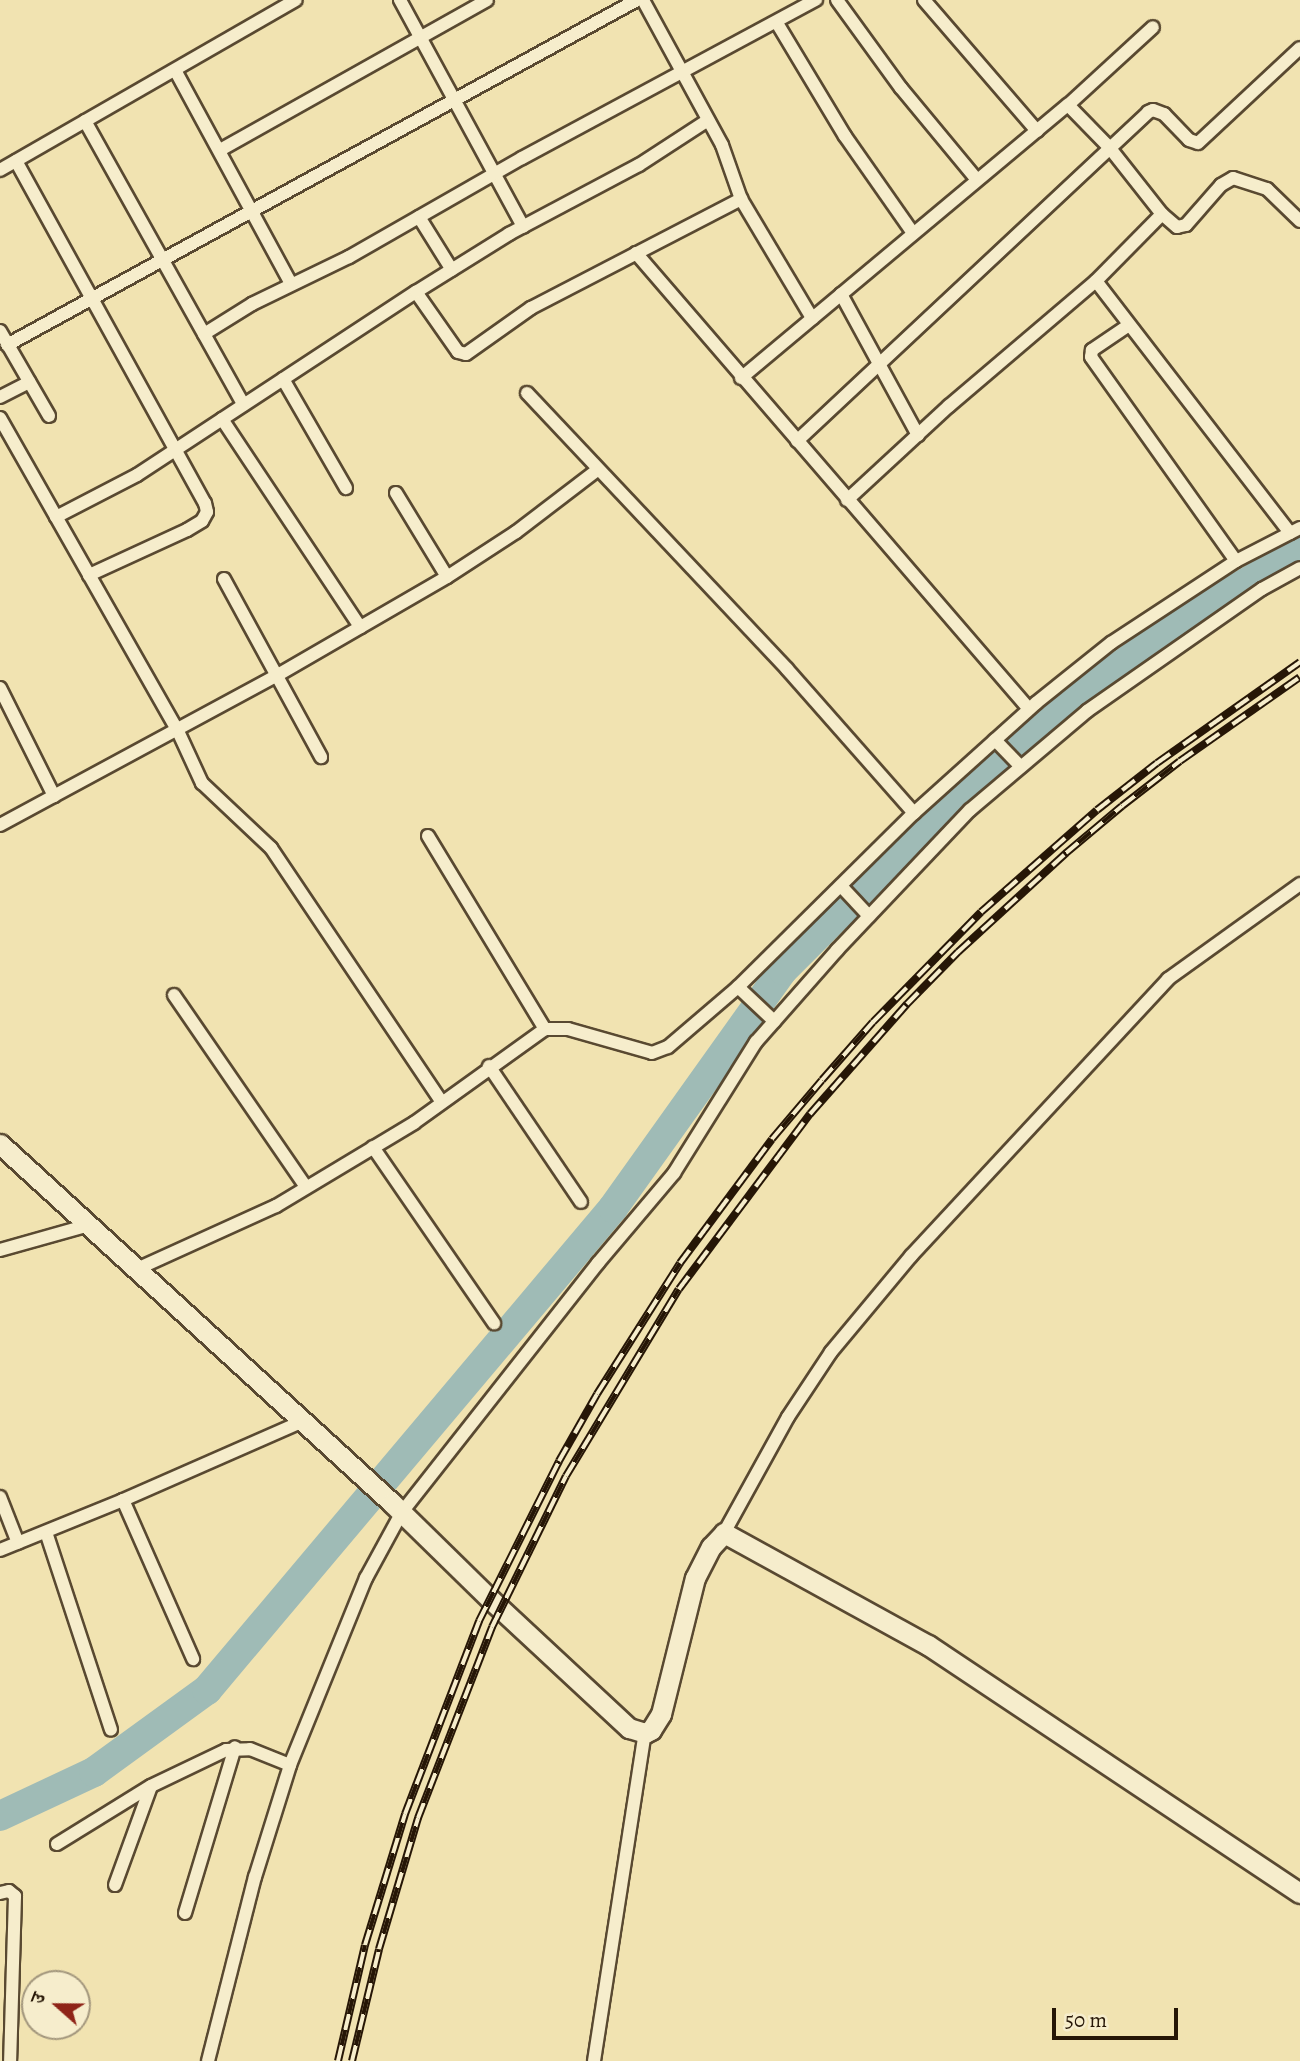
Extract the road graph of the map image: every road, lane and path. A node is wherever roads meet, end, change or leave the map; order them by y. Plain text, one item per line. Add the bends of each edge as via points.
1 (296, 0) edge
2 (400, 0) edge
3 (486, 0) edge
4 (640, 0) edge
5 (817, 0) edge
6 (837, 0) edge
7 (924, 0) edge
8 (777, 23) junction
9 (1153, 27) dead end
10 (420, 37) junction
11 (1300, 48) edge
12 (175, 70) junction
13 (682, 73) junction
14 (454, 101) junction
15 (1068, 105) junction
16 (708, 120) junction
17 (85, 121) junction
18 (1037, 131) junction
19 (1110, 147) junction
20 (220, 150) junction
21 (16, 161) junction
22 (0, 170) edge
23 (494, 174) junction
24 (977, 180) junction
25 (741, 199) junction
26 (253, 210) junction
27 (1162, 214) junction
28 (419, 217) junction
29 (1300, 222) edge
30 (523, 227) junction
31 (913, 233) junction
32 (636, 253) junction
33 (162, 260) junction
34 (452, 270) junction
35 (1096, 281) junction
36 (291, 284) junction
37 (416, 292) junction
38 (841, 294) junction
39 (93, 298) junction
40 (812, 318) junction
41 (1129, 326) junction
42 (0, 331) edge
43 (204, 334) junction
44 (7, 345) junction
45 (879, 362) junction
46 (741, 378) junction
47 (283, 379) junction
48 (29, 382) junction
49 (527, 393) dead end
50 (0, 397) edge
51 (244, 405) junction
52 (49, 416) dead end
53 (0, 418) edge
54 (222, 419) junction
55 (918, 435) junction
56 (796, 441) junction
57 (175, 450) junction
58 (597, 470) junction
59 (346, 488) dead end
60 (396, 493) dead end
61 (847, 500) junction
62 (56, 517) junction
63 (1295, 531) edge
64 (1236, 561) junction
65 (1300, 568) edge
66 (89, 575) junction
67 (447, 577) junction
68 (224, 579) dead end
69 (360, 627) junction
70 (276, 676) junction
71 (0, 688) edge
72 (1029, 709) junction
73 (177, 729) junction
74 (995, 740) junction
75 (321, 757) dead end
76 (1021, 767) junction
77 (54, 796) junction
78 (914, 813) junction
79 (0, 825) edge
80 (428, 836) dead end
81 (1300, 884) edge
82 (841, 886) junction
83 (869, 916) junction
84 (738, 987) junction
85 (174, 995) dead end
86 (774, 1021) junction
87 (545, 1028) junction
88 (489, 1066) junction
89 (442, 1102) junction
90 (0, 1144) edge
91 (373, 1147) junction
92 (306, 1187) junction
93 (581, 1202) dead end
94 (89, 1226) junction
95 (0, 1250) edge
96 (137, 1269) junction
97 (494, 1323) dead end
98 (303, 1421) junction
99 (0, 1497) edge
100 (123, 1500) junction
101 (397, 1508) junction
102 (46, 1532) junction
103 (724, 1533) junction
104 (19, 1543) junction
105 (0, 1550) edge
106 (193, 1659) dead end
107 (111, 1730) dead end
108 (645, 1733) junction
109 (235, 1747) junction
110 (290, 1765) junction
111 (151, 1786) junction
112 (57, 1844) dead end
113 (115, 1885) dead end
114 (1300, 1892) edge
115 (0, 1893) edge
116 (185, 1913) dead end
117 (6, 2045) edge
118 (10, 2061) edge
119 (208, 2061) edge
120 (594, 2061) edge

1 - 12 street
2 - 10 street
3 - 10 street
4 - 13 street
4 - 14 street
5 - 8 street
6 - 24 street via 901,88
7 - 18 street
8 - 13 street
8 - 31 street via 845,136
9 - 15 street
10 - 14 street
10 - 20 street
11 - 19 street via 1198,143 1153,110
12 - 17 street
12 - 20 street
13 - 16 street
13 - 23 street
14 - 23 street
14 - 26 street
15 - 18 street
15 - 19 street
16 - 25 street
16 - 30 street via 639,165
17 - 21 street
17 - 33 street
18 - 24 street
19 - 27 street
19 - 45 street
20 - 26 street
21 - 22 street
21 - 39 street
23 - 28 street
23 - 30 street
24 - 31 street
25 - 32 street
25 - 40 street
26 - 33 street
26 - 36 street
27 - 29 street via 1183,227 1221,185 1236,178 1267,189
27 - 35 street
28 - 34 street
28 - 36 street
30 - 34 street
31 - 38 street
32 - 37 street via 531,308 463,355
32 - 46 street
33 - 39 street
33 - 43 street
34 - 37 street
35 - 41 street
35 - 55 street
36 - 43 street
37 - 47 street
38 - 40 street
38 - 45 street
39 - 44 street
39 - 57 street
40 - 46 street
41 - 63 street
41 - 64 street via 1092,350 1091,357
42 - 44 street
43 - 51 street
44 - 48 street
45 - 55 street
45 - 56 street
46 - 56 street
47 - 51 street
47 - 59 street
48 - 50 street
48 - 52 street
49 - 58 street
51 - 54 street
53 - 62 street
54 - 57 street
54 - 69 street
55 - 61 street
56 - 61 street
57 - 62 street
57 - 66 street via 205,503 202,521
58 - 67 street
58 - 78 street via 787,669
60 - 67 street
61 - 72 street
62 - 66 street
63 - 64 street
64 - 72 street via 1111,643
65 - 76 street via 1262,589 1087,711
66 - 73 street
67 - 69 street
68 - 70 street
69 - 70 street
70 - 73 street
70 - 75 street
71 - 77 street
72 - 74 street
73 - 77 street
73 - 89 street via 202,783 271,848
74 - 76 street
74 - 78 street
76 - 83 street via 970,810
77 - 79 street
78 - 82 street
80 - 87 street
81 - 103 street via 1168,979 911,1256 831,1352 753,1476
82 - 83 street
82 - 84 street
83 - 86 street
84 - 86 street
84 - 87 street via 660,1052 639,1051 568,1029
85 - 92 street
86 - 101 street via 674,1173
87 - 88 street
88 - 89 street
88 - 93 street
89 - 91 street
90 - 94 street
91 - 92 street
91 - 97 street
92 - 96 street via 276,1206
94 - 95 street
94 - 96 street
96 - 98 street
98 - 100 street
98 - 101 street
99 - 104 street
100 - 102 street
100 - 106 street
101 - 108 street via 621,1723
101 - 110 street
102 - 104 street
102 - 107 street
103 - 108 street via 695,1578 661,1714
103 - 114 street via 928,1645
104 - 105 street
108 - 120 street
109 - 110 street
109 - 111 street
109 - 116 street
110 - 119 street via 255,1877
111 - 112 street
111 - 113 street
115 - 117 street via 9,1891 15,1896
117 - 118 street

